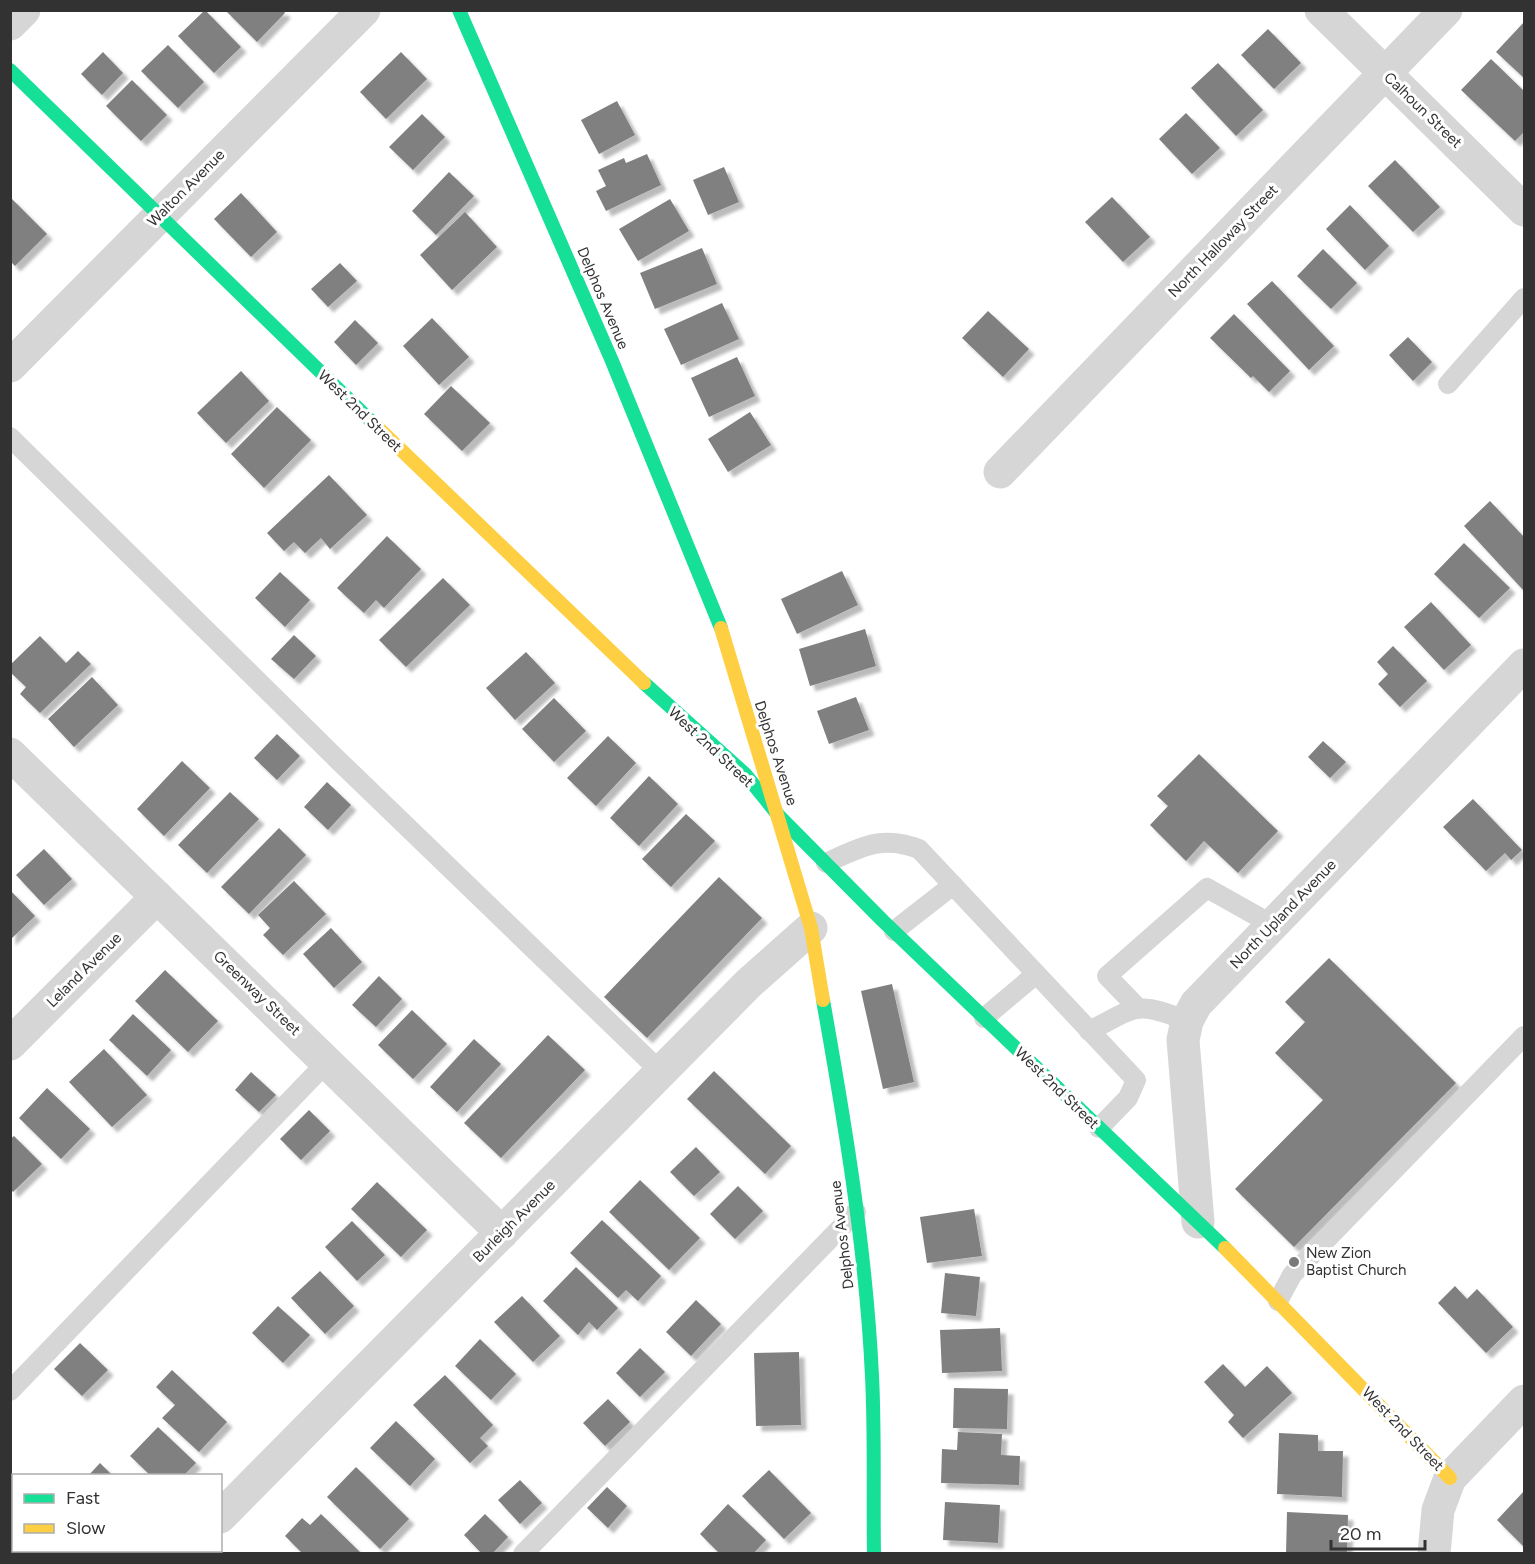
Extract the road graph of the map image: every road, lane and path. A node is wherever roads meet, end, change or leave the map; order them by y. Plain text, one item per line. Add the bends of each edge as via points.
1 (24, 10) edge
2 (364, 10) edge
3 (459, 10) edge
4 (1321, 10) edge
5 (1446, 10) edge
6 (10, 24) edge
7 (10, 70) edge
8 (1385, 74) junction
9 (1524, 210) edge
10 (159, 215) junction
11 (1524, 298) edge
12 (10, 366) edge
13 (1448, 384) dead end
14 (10, 437) edge
15 (1000, 472) dead end
16 (1524, 664) edge
17 (10, 754) edge
18 (779, 816) junction
19 (826, 863) junction
20 (953, 885) junction
21 (157, 897) junction
22 (1274, 925) junction
23 (811, 928) junction
24 (894, 931) junction
25 (1036, 974) junction
26 (1137, 1007) junction
27 (984, 1018) junction
28 (1187, 1021) junction
29 (1089, 1031) junction
30 (1524, 1036) edge
31 (10, 1044) edge
32 (328, 1061) junction
33 (661, 1072) junction
34 (1099, 1128) junction
35 (856, 1212) junction
36 (1198, 1222) junction
37 (502, 1233) junction
38 (1278, 1301) junction
39 (10, 1391) edge
40 (1524, 1401) edge
41 (1450, 1478) junction
42 (222, 1515) edge
43 (874, 1553) edge
44 (523, 1554) edge
45 (1434, 1554) edge

1 - 6 street
2 - 10 street, Walton Avenue
3 - 18 street, Delphos Avenue via 612,361 718,619
4 - 8 street, Calhoun Street
5 - 8 street, North Halloway Street
7 - 10 street, West 2nd Street
8 - 9 street, Calhoun Street
8 - 15 street, North Halloway Street
10 - 12 street, Walton Avenue
10 - 18 street, West 2nd Street via 526,572 696,733 745,774
11 - 13 lane
14 - 33 lane
16 - 22 street, North Upland Avenue
17 - 21 street, Greenway Street
18 - 19 street, West 2nd Street
18 - 23 street, Delphos Avenue
19 - 20 lane via 870,843 901,842 919,849
19 - 24 street, West 2nd Street
20 - 24 lane
20 - 25 lane
21 - 31 street, Leland Avenue
21 - 32 street, Greenway Street
22 - 26 lane via 1207,888 1107,976
22 - 28 street, North Upland Avenue via 1196,1004
23 - 33 street, Burleigh Avenue via 749,983
23 - 35 street, Delphos Avenue
24 - 27 street, West 2nd Street
25 - 27 lane
25 - 29 lane
26 - 28 lane via 1154,1008
26 - 29 lane
27 - 34 street, West 2nd Street
28 - 36 street, North Upland Avenue via 1183,1040
29 - 34 lane via 1136,1080 1128,1098
30 - 38 lane via 1292,1275
32 - 37 street, Greenway Street
32 - 39 lane
33 - 37 street, Burleigh Avenue
34 - 36 street, West 2nd Street
35 - 43 street, Delphos Avenue via 872,1376
35 - 44 lane
36 - 38 street, West 2nd Street
37 - 42 street, Burleigh Avenue
38 - 41 street, West 2nd Street
40 - 41 street
41 - 45 street, West 2nd Street via 1438,1510

